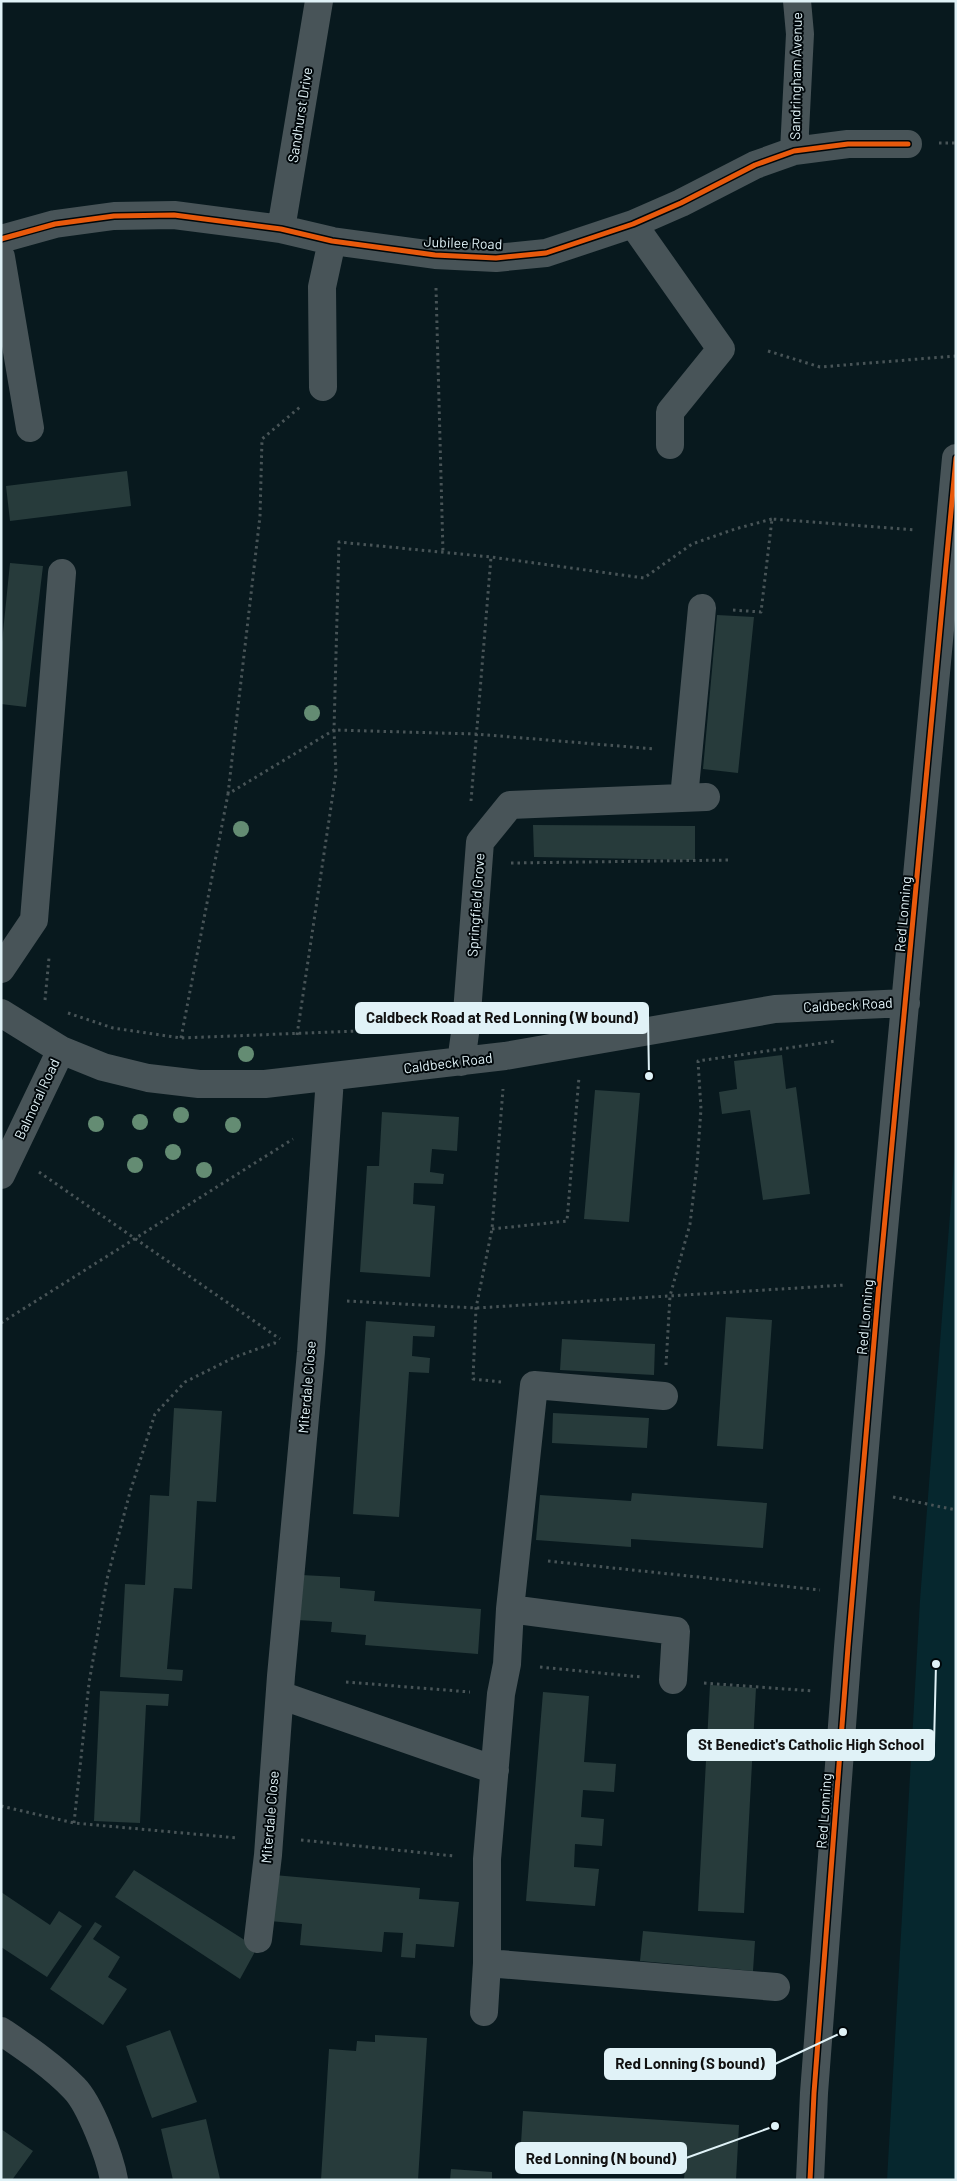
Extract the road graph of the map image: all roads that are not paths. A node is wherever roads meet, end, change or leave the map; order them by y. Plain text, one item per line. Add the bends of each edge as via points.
1 (319, 1) edge
2 (797, 1) edge
3 (908, 144) dead end
4 (794, 151) junction
5 (633, 224) junction
6 (281, 229) junction
7 (1, 239) edge
8 (332, 241) junction
9 (1, 257) edge
10 (323, 387) road end
11 (30, 428) dead end
12 (670, 445) dead end
13 (956, 458) edge
14 (62, 573) dead end
15 (702, 608) road end
16 (1, 969) edge
17 (906, 1003) junction
18 (1, 1013) edge
19 (61, 1050) junction
20 (461, 1062) junction
21 (330, 1078) junction
22 (7, 1164) edge
23 (664, 1396) dead end
24 (510, 1609) junction
25 (672, 1680) dead end
26 (280, 1695) junction
27 (495, 1770) junction
28 (258, 1939) dead end
29 (487, 1963) junction
30 (776, 1987) dead end
31 (484, 2012) dead end
32 (1, 2031) edge
33 (114, 2180) edge
34 (810, 2180) edge

1 - 6 street, Sandhurst Drive
2 - 4 street, Sandringham Avenue via 800,34
3 - 4 street, Jubilee Road via 848,144
4 - 5 street, Jubilee Road via 755,165
5 - 8 street, Jubilee Road via 546,253 496,258
5 - 12 street via 721,349 670,412
6 - 7 street, Jubilee Road via 174,215 114,216 55,224
6 - 8 street, Jubilee Road
8 - 10 street via 322,287
9 - 11 street
13 - 17 street, Red Lonning
14 - 16 street via 34,920
15 - 20 street, Springfield Grove via 689,752 695,798 510,805 480,842
17 - 20 street, Caldbeck Road via 775,1010
17 - 34 street, Red Lonning via 852,1594
18 - 19 street, Caldbeck Road
19 - 21 street, Caldbeck Road via 103,1067 148,1078 198,1084 265,1084
19 - 22 street, Balmoral Road
20 - 21 street, Caldbeck Road
21 - 26 street, Miterdale Close via 311,1352
23 - 24 street via 534,1385
24 - 25 street via 676,1631
24 - 27 street
26 - 27 street
26 - 28 street, Miterdale Close via 268,1856
27 - 29 street via 487,1859
29 - 30 street
29 - 31 street
32 - 33 street via 76,2089 91,2116

